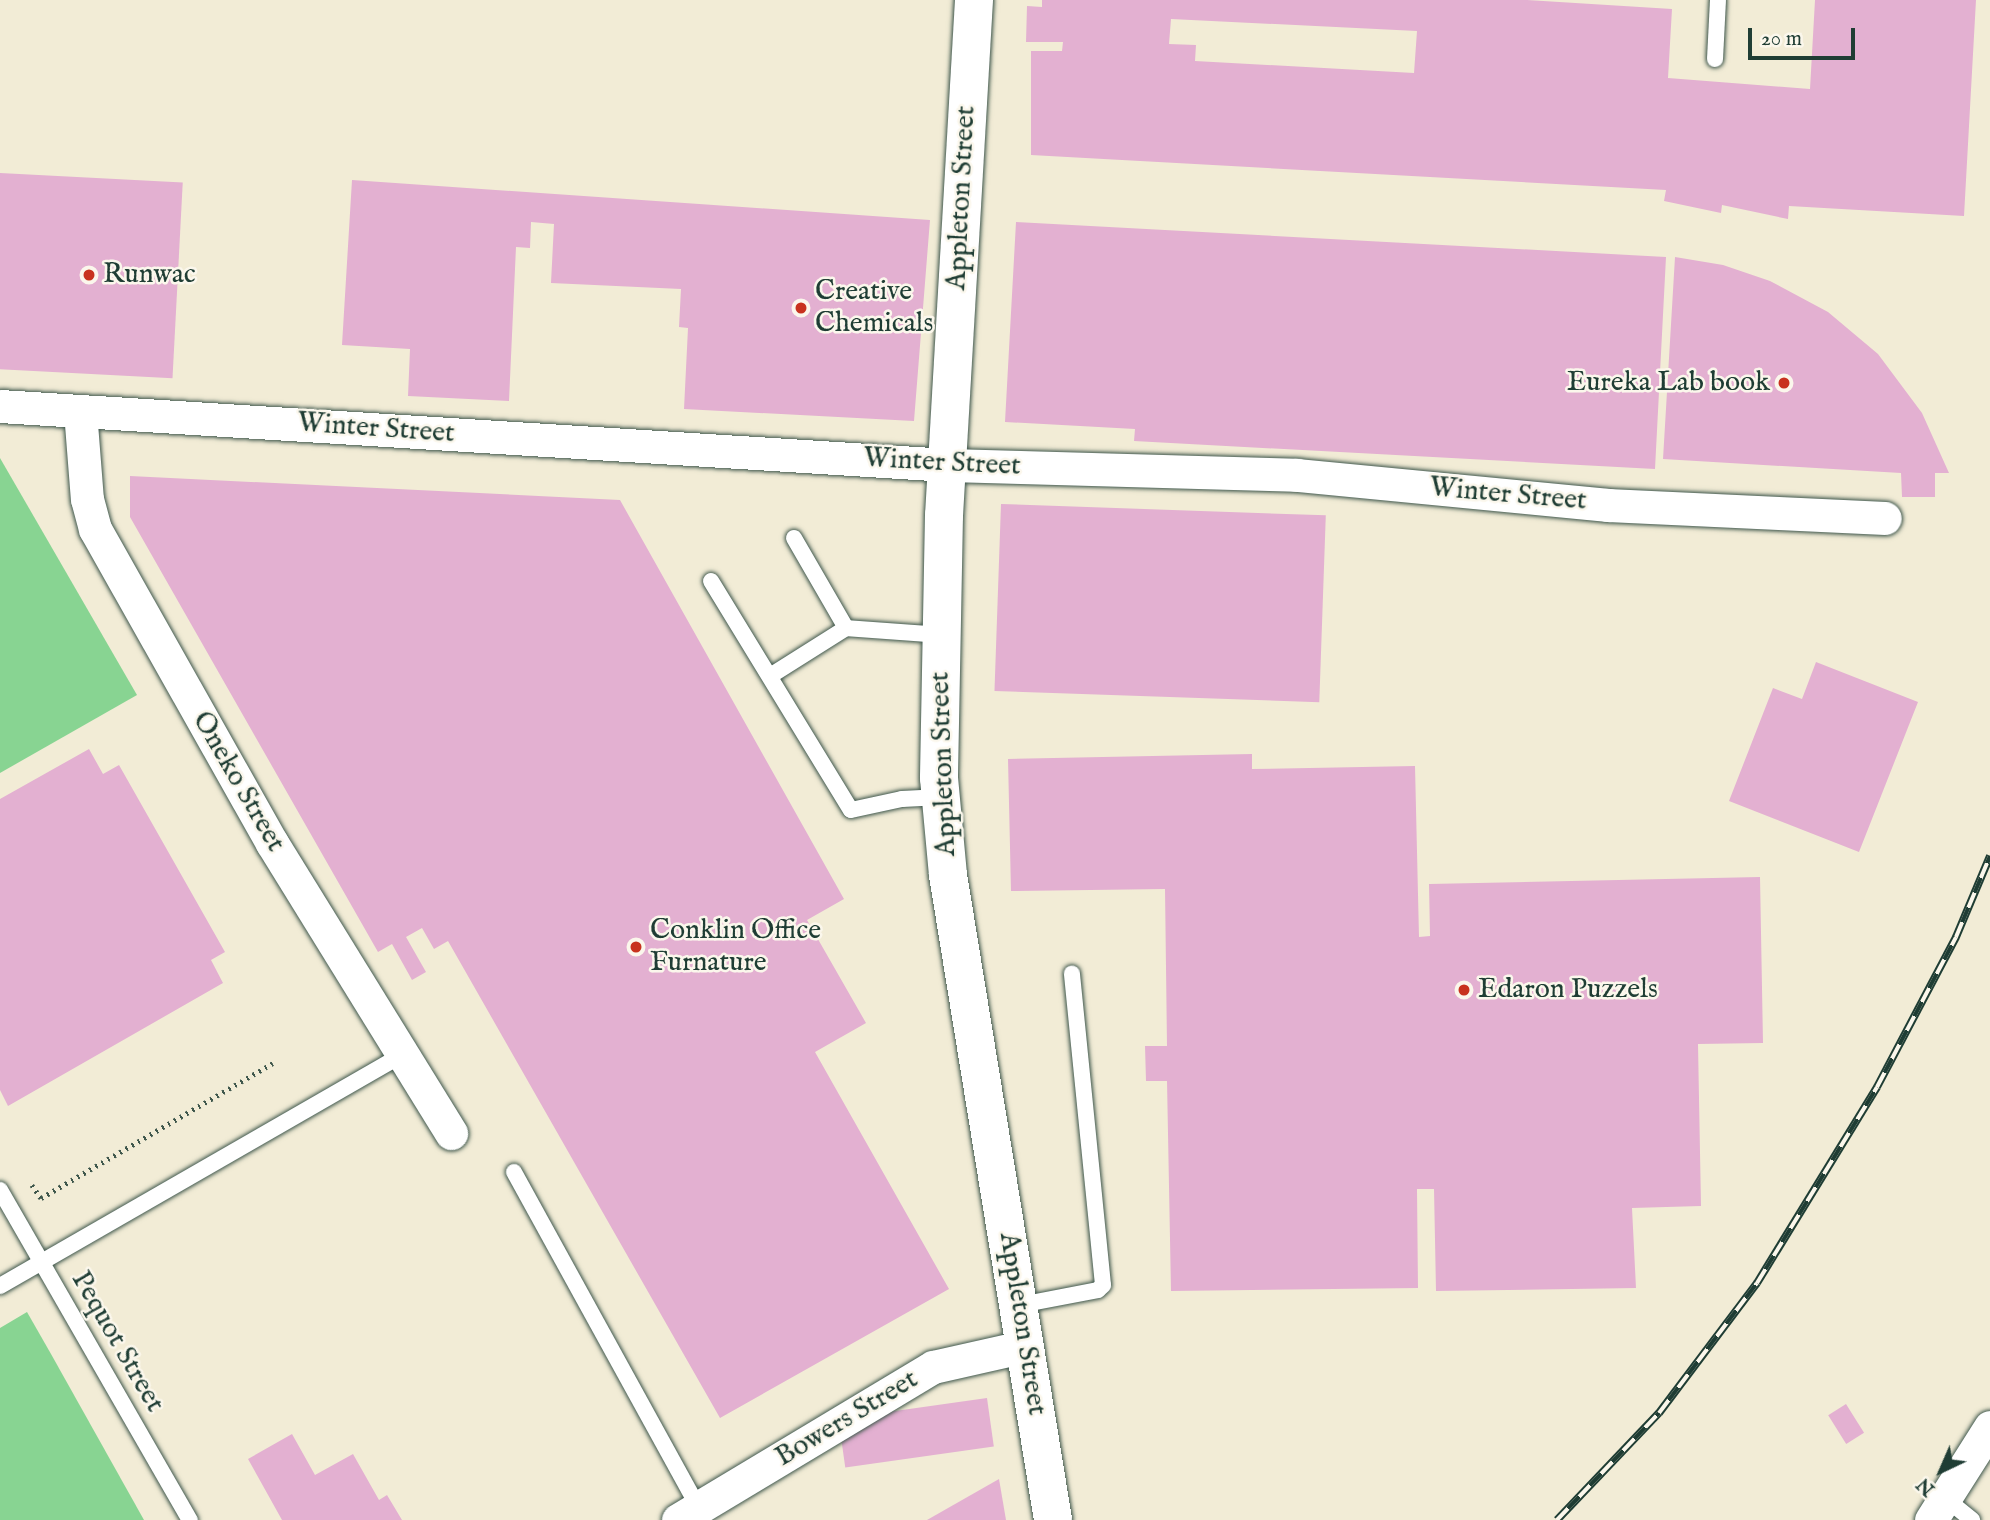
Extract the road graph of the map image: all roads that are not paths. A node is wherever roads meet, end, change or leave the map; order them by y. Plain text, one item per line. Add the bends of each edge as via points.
1 (974, 0) edge
2 (1718, 0) edge
3 (1715, 59) dead end
4 (0, 406) edge
5 (80, 411) junction
6 (948, 465) junction
7 (1885, 518) dead end
8 (794, 538) dead end
9 (711, 581) dead end
10 (846, 628) junction
11 (941, 635) junction
12 (770, 676) junction
13 (941, 797) junction
14 (1072, 974) dead end
15 (402, 1055) junction
16 (451, 1133) dead end
17 (514, 1172) dead end
18 (0, 1190) edge
19 (41, 1264) junction
20 (0, 1286) edge
21 (1020, 1305) junction
22 (1026, 1346) junction
23 (1990, 1427) edge
24 (1938, 1509) edge
25 (689, 1514) edge
26 (190, 1520) edge
27 (1052, 1520) edge
28 (1972, 1520) edge

1 - 6 street, Appleton Street
2 - 3 lane
4 - 5 street, Winter Street
5 - 6 street, Winter Street
5 - 15 street, Oneko Street via 87,499 96,529 272,843
6 - 7 street, Winter Street via 1297,475 1608,505
6 - 11 street, Appleton Street
8 - 10 lane
9 - 12 lane
10 - 11 lane
10 - 12 lane
11 - 13 street, Appleton Street
12 - 13 lane via 851,810 902,799
13 - 21 street, Appleton Street via 948,875
14 - 21 lane via 1103,1285 1098,1290
15 - 16 street, Oneko Street
15 - 19 lane
17 - 25 lane
18 - 19 lane, Pequot Street
19 - 20 lane
19 - 26 lane, Pequot Street
21 - 22 street, Appleton Street
22 - 25 street, Bowers Street via 933,1367
22 - 27 street, Appleton Street
23 - 24 street
24 - 28 lane

